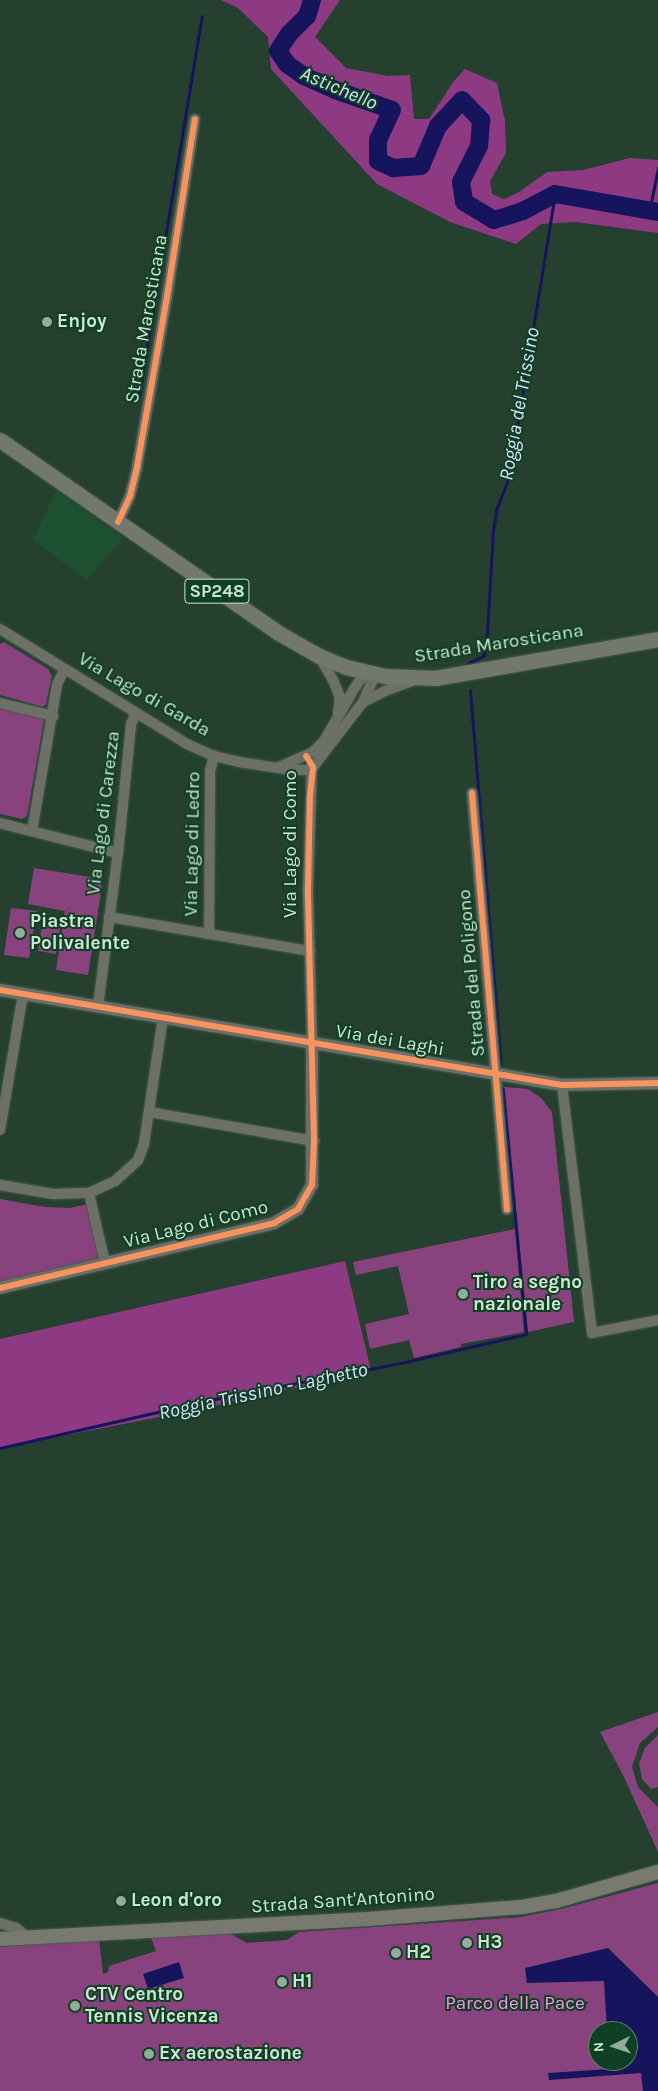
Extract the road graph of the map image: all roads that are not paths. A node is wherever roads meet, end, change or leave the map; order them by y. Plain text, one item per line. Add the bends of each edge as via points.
1 (195, 119) dead end
2 (0, 440) edge
3 (118, 522) junction
4 (0, 629) edge
5 (658, 639) edge
6 (319, 656) junction
7 (65, 669) junction
8 (370, 673) junction
9 (420, 679) junction
10 (363, 702) junction
11 (0, 703) edge
12 (136, 713) junction
13 (338, 714) junction
14 (53, 716) junction
15 (214, 756) junction
16 (306, 756) junction
17 (279, 767) junction
18 (314, 767) junction
19 (472, 793) dead end
20 (0, 823) edge
21 (32, 831) junction
22 (118, 853) junction
23 (109, 917) junction
24 (209, 933) junction
25 (310, 951) junction
26 (0, 990) edge
27 (23, 994) junction
28 (98, 1006) junction
29 (163, 1017) junction
30 (312, 1043) junction
31 (495, 1074) junction
32 (658, 1083) edge
33 (562, 1085) junction
34 (149, 1112) junction
35 (0, 1130) edge
36 (314, 1141) junction
37 (0, 1186) edge
38 (89, 1193) junction
39 (507, 1210) dead end
40 (105, 1263) junction
41 (0, 1288) edge
42 (658, 1320) edge
43 (658, 1872) edge
44 (0, 1924) edge
45 (26, 1936) junction
46 (0, 1939) edge

1 - 3 street, Strada Marosticana via 137,467 130,496
2 - 3 main road, Strada Marosticana / SP248
3 - 6 main road, Strada Marosticana / SP248 via 277,632
4 - 7 street, Via Lago di Garda
5 - 9 main road, Strada Marosticana / SP248
6 - 8 main road, Strada Marosticana / SP248
6 - 13 street, Via Lago di Garda via 340,697
7 - 12 street, Via Lago di Garda
7 - 14 street via 57,684
8 - 9 main road, Strada Marosticana / SP248
8 - 10 street via 372,682
8 - 13 street, Via Lago di Garda via 360,680
9 - 10 street
10 - 18 street
11 - 14 street
12 - 15 street, Via Lago di Garda via 187,744
12 - 22 street, Via Lago di Carezza via 132,724
13 - 16 street, Via Lago di Garda via 324,742
14 - 21 street
15 - 17 street, Via Lago di Garda
15 - 24 street, Via Lago di Ledro via 210,771
16 - 17 street, Via Lago di Garda
16 - 18 street, Via Lago di Como
17 - 18 street, Via Lago di Garda via 308,770
18 - 25 street, Via Lago di Como via 309,880
19 - 31 street, Strada del Poligono
20 - 21 street
21 - 22 street
22 - 23 street, Via Lago di Carezza
23 - 24 street
23 - 28 street, Via Lago di Carezza
24 - 25 street
25 - 30 street, Via Lago di Como
26 - 27 street, Via dei Laghi
27 - 28 street, Via dei Laghi
27 - 35 street
28 - 29 street, Via dei Laghi
29 - 30 street, Via dei Laghi
29 - 34 street
30 - 31 street, Via dei Laghi
30 - 36 street, Via Lago di Como
31 - 33 street, Via dei Laghi
31 - 39 street, Strada del Poligono
32 - 33 street, Via dei Laghi
33 - 42 street via 592,1333
34 - 36 street
34 - 38 street via 138,1160 115,1181
36 - 40 street, Via Lago di Como via 312,1185 298,1209 274,1223
37 - 38 street via 53,1194
38 - 40 street, Via Lago di Como
40 - 41 street, Via Lago di Como
43 - 45 main road, Strada Sant'Antonino via 556,1901 522,1907 208,1928
44 - 45 street, Strada Sant'Antonino via 16,1928
45 - 46 main road, Strada Sant'Antonino

